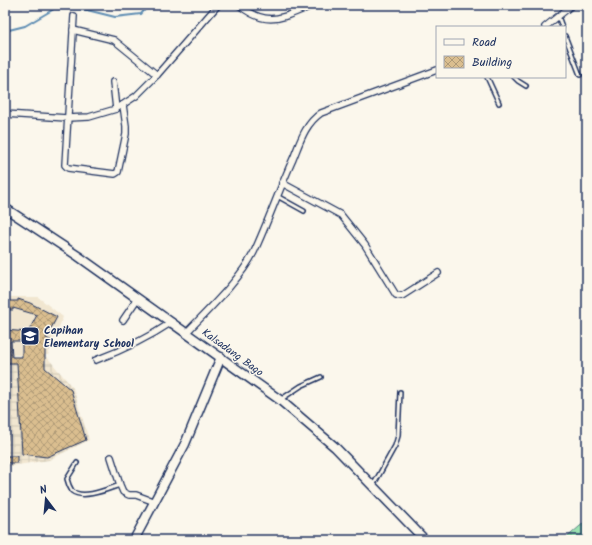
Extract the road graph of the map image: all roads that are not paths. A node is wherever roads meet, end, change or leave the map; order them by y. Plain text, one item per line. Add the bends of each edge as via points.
1 (218, 5) edge
2 (239, 5) edge
3 (314, 5) edge
4 (572, 5) edge
5 (74, 16) dead end
6 (558, 16) junction
7 (546, 26) edge
8 (562, 26) edge
9 (73, 30) junction
10 (566, 39) edge
11 (436, 70) edge
12 (157, 75) junction
13 (580, 75) dead end
14 (488, 78) edge
15 (515, 78) edge
16 (113, 82) dead end
17 (526, 86) dead end
18 (499, 103) dead end
19 (123, 105) junction
20 (116, 109) junction
21 (5, 114) edge
22 (67, 118) junction
23 (282, 183) junction
24 (277, 196) junction
25 (5, 208) edge
26 (304, 211) dead end
27 (438, 273) dead end
28 (138, 298) junction
29 (123, 320) dead end
30 (172, 322) junction
31 (187, 332) junction
32 (221, 357) junction
33 (96, 360) dead end
34 (321, 377) dead end
35 (400, 392) dead end
36 (280, 400) junction
37 (5, 424) edge
38 (5, 438) edge
39 (111, 456) dead end
40 (77, 463) dead end
41 (120, 485) junction
42 (373, 485) junction
43 (155, 502) junction
44 (134, 540) edge
45 (425, 540) edge

1 - 12 street
2 - 3 street via 246,11 275,20
4 - 6 street
5 - 9 street
6 - 7 street
6 - 8 lane
9 - 12 street via 114,40
9 - 22 street
10 - 13 lane
11 - 23 street via 321,113 306,128
12 - 19 street
14 - 18 lane
15 - 17 lane
16 - 20 street
19 - 20 street
19 - 22 street via 126,134 120,167 115,174 68,168
20 - 22 street via 89,117
21 - 22 street
23 - 24 street
23 - 27 street via 341,215 365,245 396,295 402,296
24 - 26 lane
24 - 31 street via 253,254 221,296
25 - 28 main road, Kalsadang Bago
28 - 29 street
28 - 30 main road, Kalsadang Bago
30 - 31 main road, Kalsadang Bago
30 - 33 street via 153,335
31 - 32 main road, Kalsadang Bago
32 - 36 main road, Kalsadang Bago
32 - 43 main road via 185,444
34 - 36 lane
35 - 42 lane via 398,436
36 - 42 main road, Kalsadang Bago via 335,447
37 - 38 lane
39 - 41 street
40 - 41 lane via 67,479 72,491 79,494 94,494
41 - 43 street via 123,492 129,495
42 - 45 main road, Kalsadang Bago
43 - 44 main road

